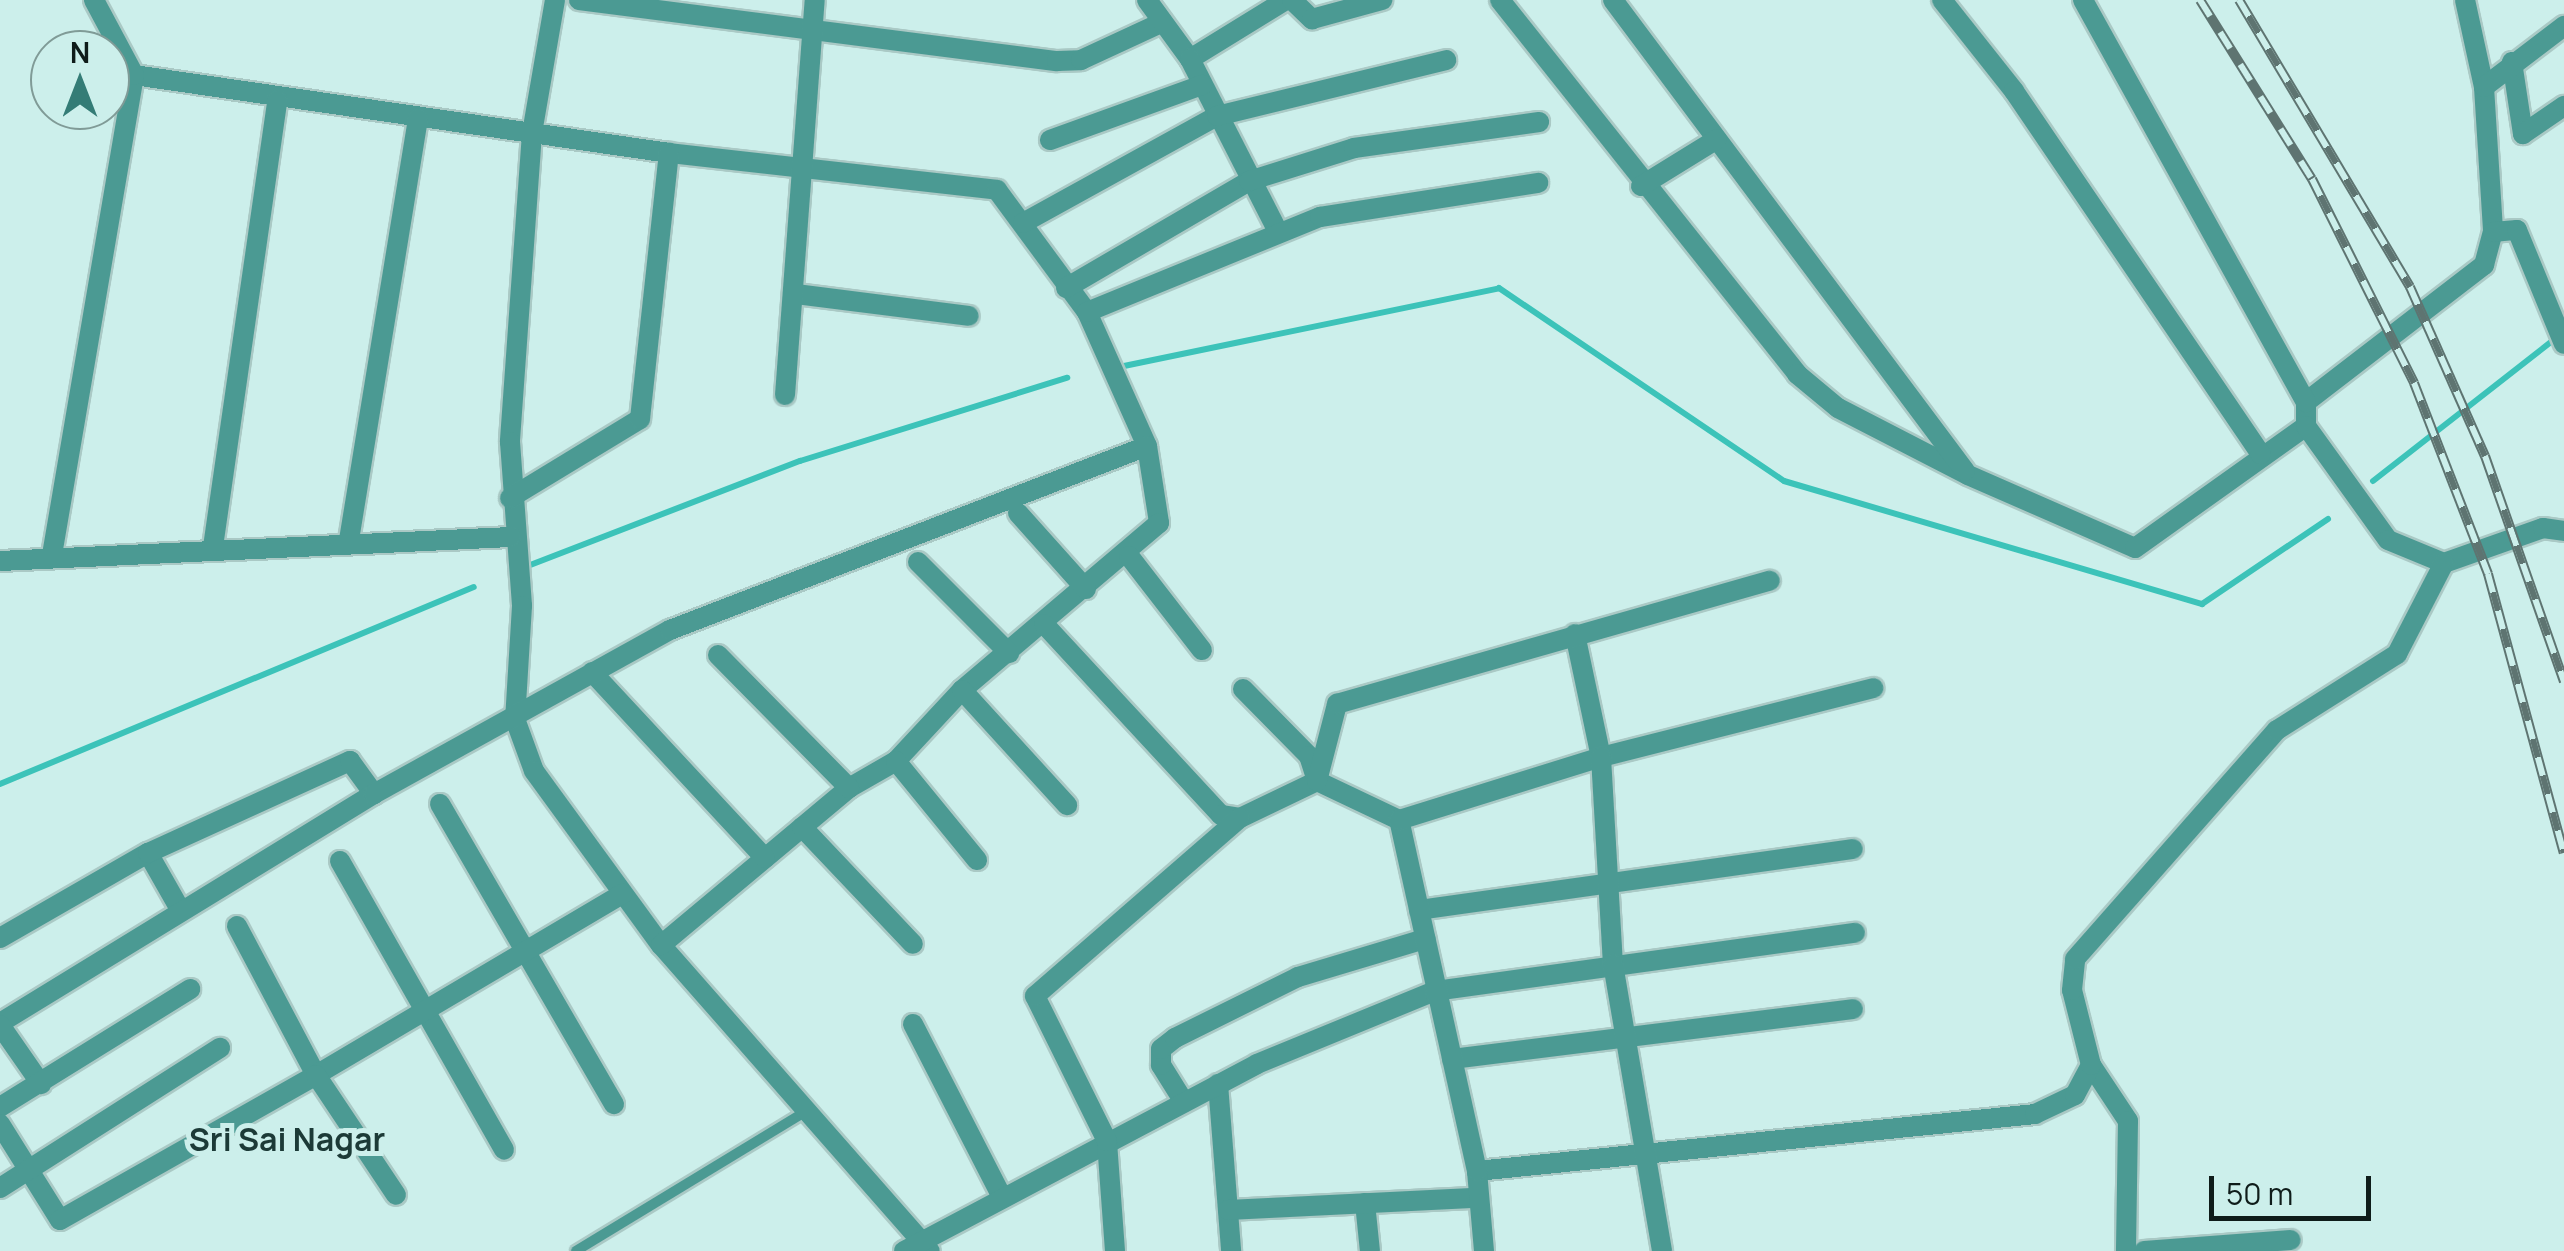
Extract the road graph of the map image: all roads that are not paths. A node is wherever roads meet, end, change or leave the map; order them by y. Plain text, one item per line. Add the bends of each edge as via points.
1 (94, 0) edge
2 (555, 0) edge
3 (579, 0) edge
4 (815, 0) edge
5 (1289, 0) edge
6 (1382, 0) edge
7 (1500, 0) edge
8 (1613, 0) edge
9 (1942, 0) edge
10 (2083, 0) edge
11 (2466, 0) edge
12 (1155, 7) edge
13 (2564, 26) edge
14 (812, 28) junction
15 (1190, 59) junction
16 (1446, 60) dead end
17 (2512, 62) junction
18 (134, 75) junction
19 (1202, 85) junction
20 (2484, 87) junction
21 (277, 101) junction
22 (2564, 106) edge
23 (1217, 116) junction
24 (418, 118) junction
25 (1539, 122) dead end
26 (532, 133) junction
27 (1717, 139) junction
28 (1050, 140) dead end
29 (668, 154) junction
30 (802, 168) junction
31 (1249, 181) junction
32 (1538, 182) dead end
33 (1641, 186) junction
34 (1023, 222) junction
35 (1277, 230) junction
36 (2493, 232) junction
37 (1066, 288) junction
38 (796, 294) junction
39 (1087, 312) junction
40 (969, 316) dead end
41 (2564, 344) edge
42 (785, 396) dead end
43 (2306, 402) junction
44 (2306, 426) junction
45 (1147, 446) junction
46 (2261, 454) junction
47 (1968, 475) junction
48 (510, 498) junction
49 (1018, 513) dead end
50 (2564, 531) edge
51 (510, 537) junction
52 (349, 540) junction
53 (213, 548) junction
54 (52, 555) junction
55 (1129, 556) junction
56 (0, 562) edge
57 (918, 562) dead end
58 (2444, 563) junction
59 (1770, 581) dead end
60 (1086, 589) junction
61 (1044, 624) junction
62 (1575, 634) junction
63 (1202, 650) dead end
64 (1008, 653) junction
65 (718, 654) dead end
66 (592, 672) junction
67 (1873, 688) dead end
68 (1243, 689) dead end
69 (962, 690) junction
70 (515, 718) junction
71 (1601, 757) junction
72 (896, 761) junction
73 (1317, 781) junction
74 (850, 788) junction
75 (374, 794) junction
76 (440, 804) dead end
77 (1067, 805) dead end
78 (1240, 818) junction
79 (1399, 820) junction
80 (802, 828) junction
81 (1853, 850) dead end
82 (148, 853) junction
83 (766, 858) junction
84 (977, 860) dead end
85 (340, 861) dead end
86 (1612, 886) junction
87 (622, 894) junction
88 (1419, 910) junction
89 (181, 911) junction
90 (237, 926) dead end
91 (1855, 934) dead end
92 (0, 938) edge
93 (1425, 939) junction
94 (913, 944) dead end
95 (661, 945) junction
96 (528, 952) junction
97 (1613, 964) junction
98 (190, 989) dead end
99 (1436, 991) junction
100 (1853, 1009) dead end
101 (426, 1010) junction
102 (0, 1024) edge
103 (913, 1024) dead end
104 (1624, 1040) junction
105 (220, 1048) dead end
106 (1452, 1059) junction
107 (2092, 1065) junction
108 (316, 1075) junction
109 (41, 1084) junction
110 (1218, 1084) junction
111 (1184, 1102) junction
112 (614, 1104) dead end
113 (0, 1107) edge
114 (806, 1111) junction
115 (0, 1124) edge
116 (1106, 1141) junction
117 (504, 1150) dead end
118 (1642, 1158) junction
119 (29, 1170) junction
120 (1478, 1172) junction
121 (0, 1188) edge
122 (396, 1195) dead end
123 (1002, 1197) junction
124 (1478, 1198) junction
125 (1366, 1203) junction
126 (1228, 1210) junction
127 (2291, 1240) dead end
128 (917, 1249) edge
129 (576, 1251) edge
130 (1115, 1251) edge
131 (1231, 1251) edge
132 (1370, 1251) edge
133 (1484, 1251) edge
134 (1662, 1251) edge
135 (2126, 1251) edge
136 (2144, 1251) edge

1 - 18 street
2 - 26 street
3 - 14 street
4 - 14 street
5 - 6 street via 1312,19
5 - 15 street
7 - 33 street
8 - 27 street
9 - 46 street via 2014,91
10 - 43 street
11 - 20 street
12 - 14 street via 1081,60
12 - 15 street
13 - 17 street
14 - 30 street
15 - 19 street
16 - 23 street
17 - 20 street
17 - 22 street via 2523,134
18 - 21 street
18 - 54 street
19 - 23 street
19 - 28 street
20 - 36 street
21 - 24 street
21 - 53 street
23 - 31 street
23 - 34 street
24 - 26 street
24 - 52 street
25 - 31 street via 1354,148
26 - 29 street
26 - 48 street
27 - 33 street
27 - 47 street
29 - 30 street
29 - 48 street via 640,420
30 - 34 street via 998,190
30 - 38 street
31 - 35 street
31 - 37 street
32 - 35 street via 1459,188
33 - 47 street via 1797,374 1838,408
34 - 37 street
35 - 39 street
36 - 41 street via 2517,230
36 - 43 street via 2484,265
37 - 39 street
38 - 40 street
38 - 42 street
39 - 45 street
43 - 44 street
44 - 46 street
44 - 58 street via 2388,540
45 - 55 street via 1163,503 1160,523
45 - 66 street via 670,630
46 - 47 street via 2135,548
48 - 51 street
49 - 60 street
50 - 58 street via 2543,528
51 - 52 street
51 - 70 street via 522,606
52 - 53 street
53 - 54 street
54 - 56 street
55 - 60 street
55 - 63 street
57 - 64 street
58 - 107 street via 2397,654 2277,730 2075,960 2072,990
59 - 62 street
60 - 61 street
61 - 64 street
61 - 78 street via 1194,794
62 - 71 street
62 - 73 street via 1337,704
64 - 69 street
65 - 74 street
66 - 70 street
66 - 83 street
67 - 71 street
68 - 73 street via 1310,756
69 - 72 street
69 - 77 street
70 - 75 street
70 - 87 street via 534,771
71 - 79 street
71 - 86 street
72 - 74 street
72 - 84 street
73 - 78 street
73 - 79 street
74 - 80 street
75 - 82 street via 350,761
75 - 89 street
76 - 96 street
78 - 116 street via 1035,996
79 - 88 street
80 - 83 street
80 - 94 street
81 - 86 street
82 - 89 street
82 - 92 street
83 - 95 street
85 - 101 street
86 - 88 street
86 - 97 street
87 - 95 street
87 - 96 street
88 - 93 street
89 - 102 street
90 - 108 street
91 - 97 street
93 - 99 street
93 - 111 street via 1298,977 1175,1038 1161,1049 1161,1066
95 - 114 street
96 - 101 street
96 - 112 street
97 - 99 street
97 - 104 street
98 - 109 street
99 - 106 street
99 - 110 street
100 - 104 street
101 - 108 street
101 - 117 street
102 - 109 street
103 - 123 street
104 - 106 street
104 - 118 street
105 - 119 street
106 - 120 street
107 - 118 street via 2075,1094 2035,1114
107 - 135 street via 2128,1121
108 - 119 street via 76,1216 52,1216
108 - 122 street
109 - 113 street
110 - 111 street
110 - 126 street
111 - 116 street
114 - 128 street
114 - 129 lane
115 - 119 street
116 - 123 street
116 - 130 street
118 - 120 street
118 - 134 street
119 - 121 street
120 - 124 street
123 - 128 street
124 - 125 street
124 - 133 street
125 - 126 street
125 - 132 street
126 - 131 street
127 - 136 street

